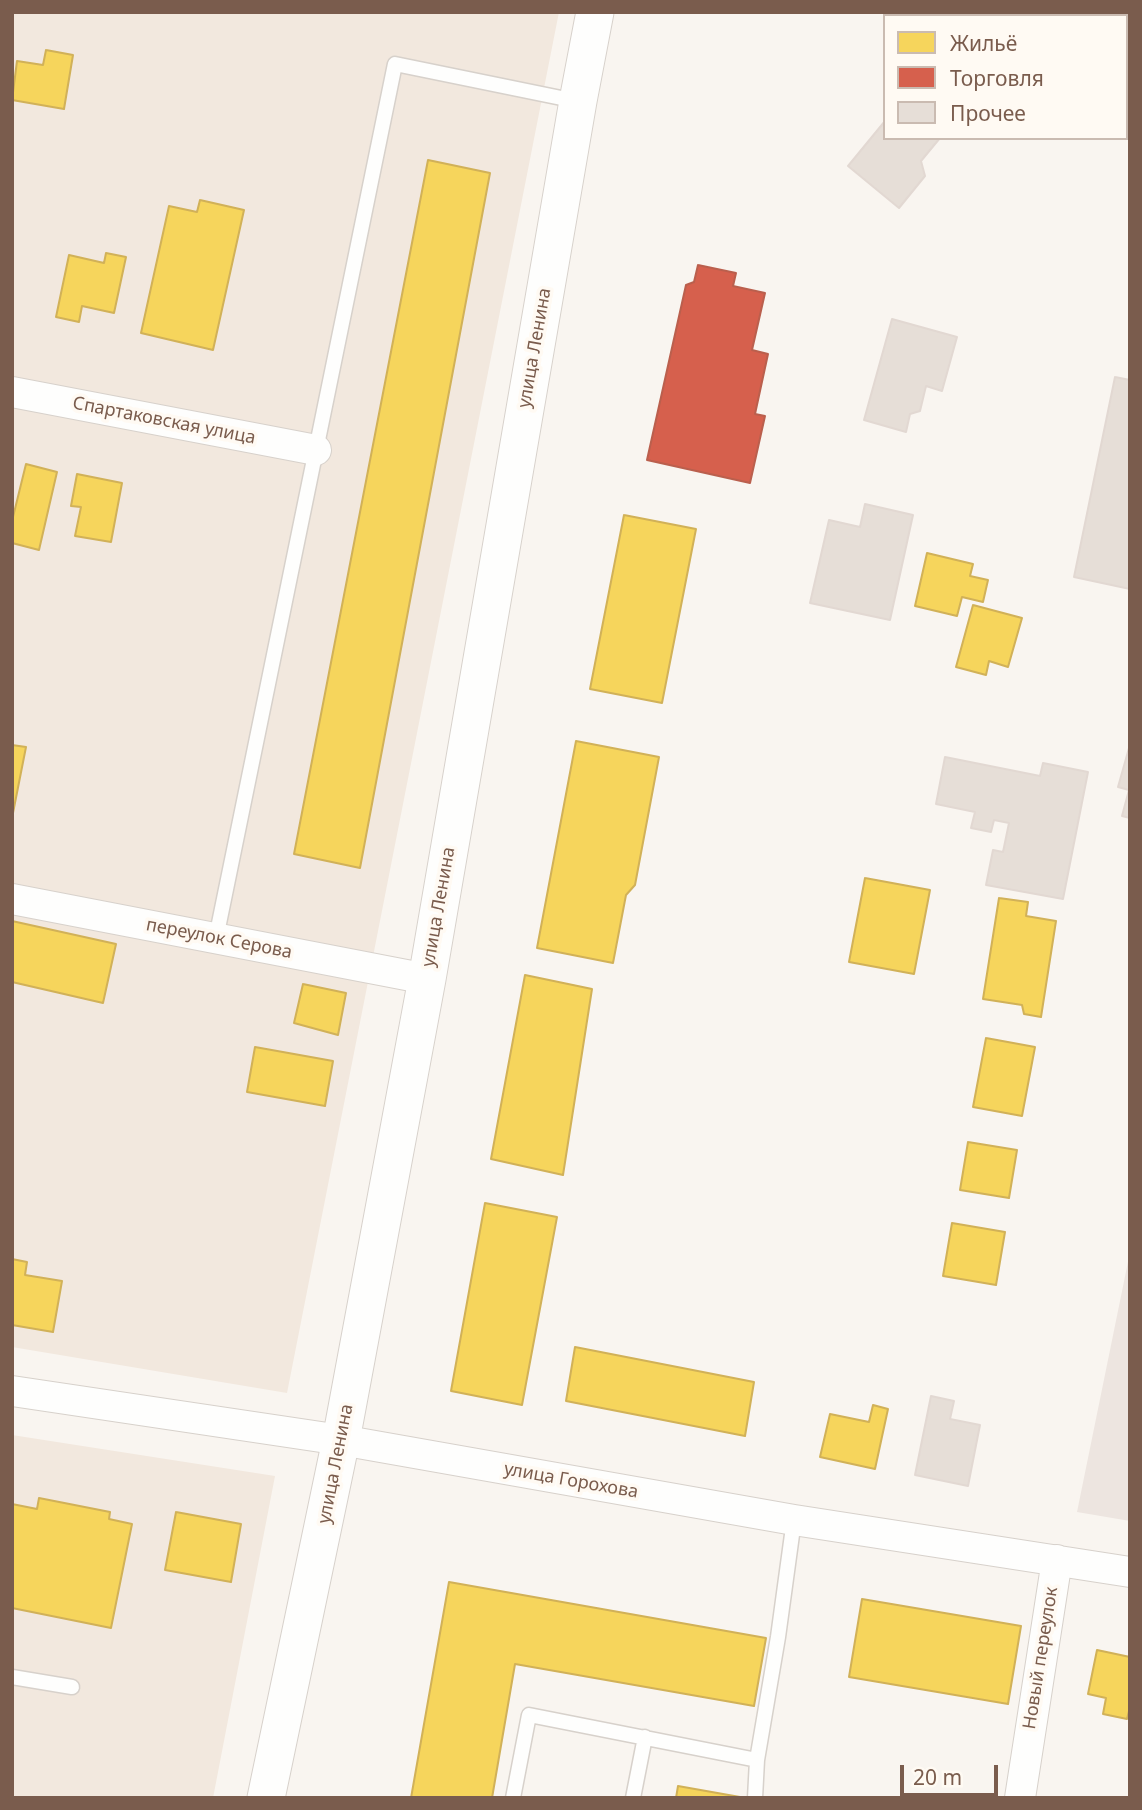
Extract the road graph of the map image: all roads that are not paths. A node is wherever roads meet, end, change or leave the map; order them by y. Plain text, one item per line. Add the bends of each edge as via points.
1 (595, 12) edge
2 (578, 102) junction
3 (12, 392) edge
4 (316, 450) junction
5 (12, 899) edge
6 (216, 938) junction
7 (427, 979) junction
8 (12, 1391) edge
9 (341, 1440) junction
10 (794, 1520) junction
11 (1056, 1560) junction
12 (1130, 1572) edge
13 (12, 1677) edge
14 (72, 1687) dead end
15 (645, 1737) junction
16 (757, 1760) junction
17 (266, 1798) edge
18 (513, 1798) edge
19 (633, 1798) edge
20 (755, 1798) edge
21 (1020, 1798) edge

1 - 2 street, улица Ленина
2 - 4 lane via 396,64
2 - 7 street, улица Ленина
3 - 4 street, Спартаковская улица
4 - 6 lane
5 - 6 street, переулок Серова
6 - 7 street, переулок Серова
7 - 9 street, улица Ленина
8 - 9 street, улица Горохова
9 - 10 street, улица Горохова
9 - 17 street, улица Ленина
10 - 11 street, улица Горохова
10 - 16 lane
11 - 12 street, улица Горохова
11 - 21 street, Новый переулок
13 - 14 lane
15 - 16 lane
15 - 18 lane via 529,1715
15 - 19 lane
16 - 20 lane

